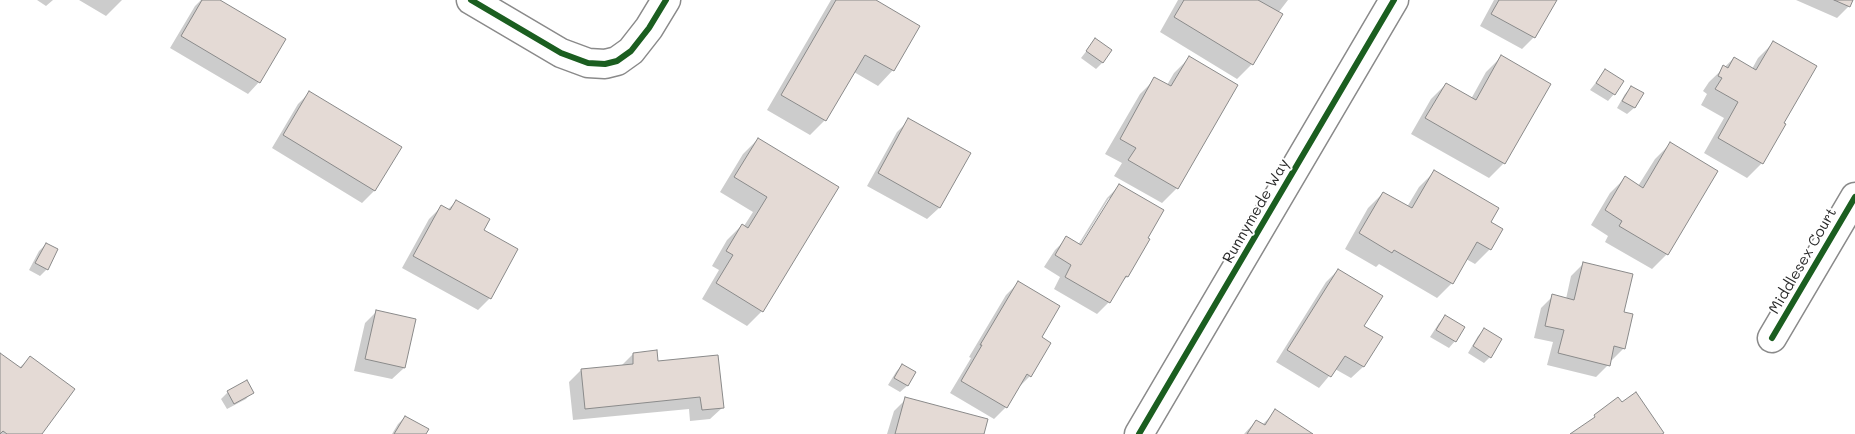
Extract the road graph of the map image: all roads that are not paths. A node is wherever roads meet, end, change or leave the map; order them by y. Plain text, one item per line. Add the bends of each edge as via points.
1 (471, 0) edge
2 (666, 0) edge
3 (1394, 0) edge
4 (1855, 197) edge
5 (1772, 338) dead end
6 (1139, 434) edge

1 - 2 street via 561,53 588,63 605,64 617,61 631,51 650,28
3 - 6 street, Runnymede Way
4 - 5 street, Middlesex Court

